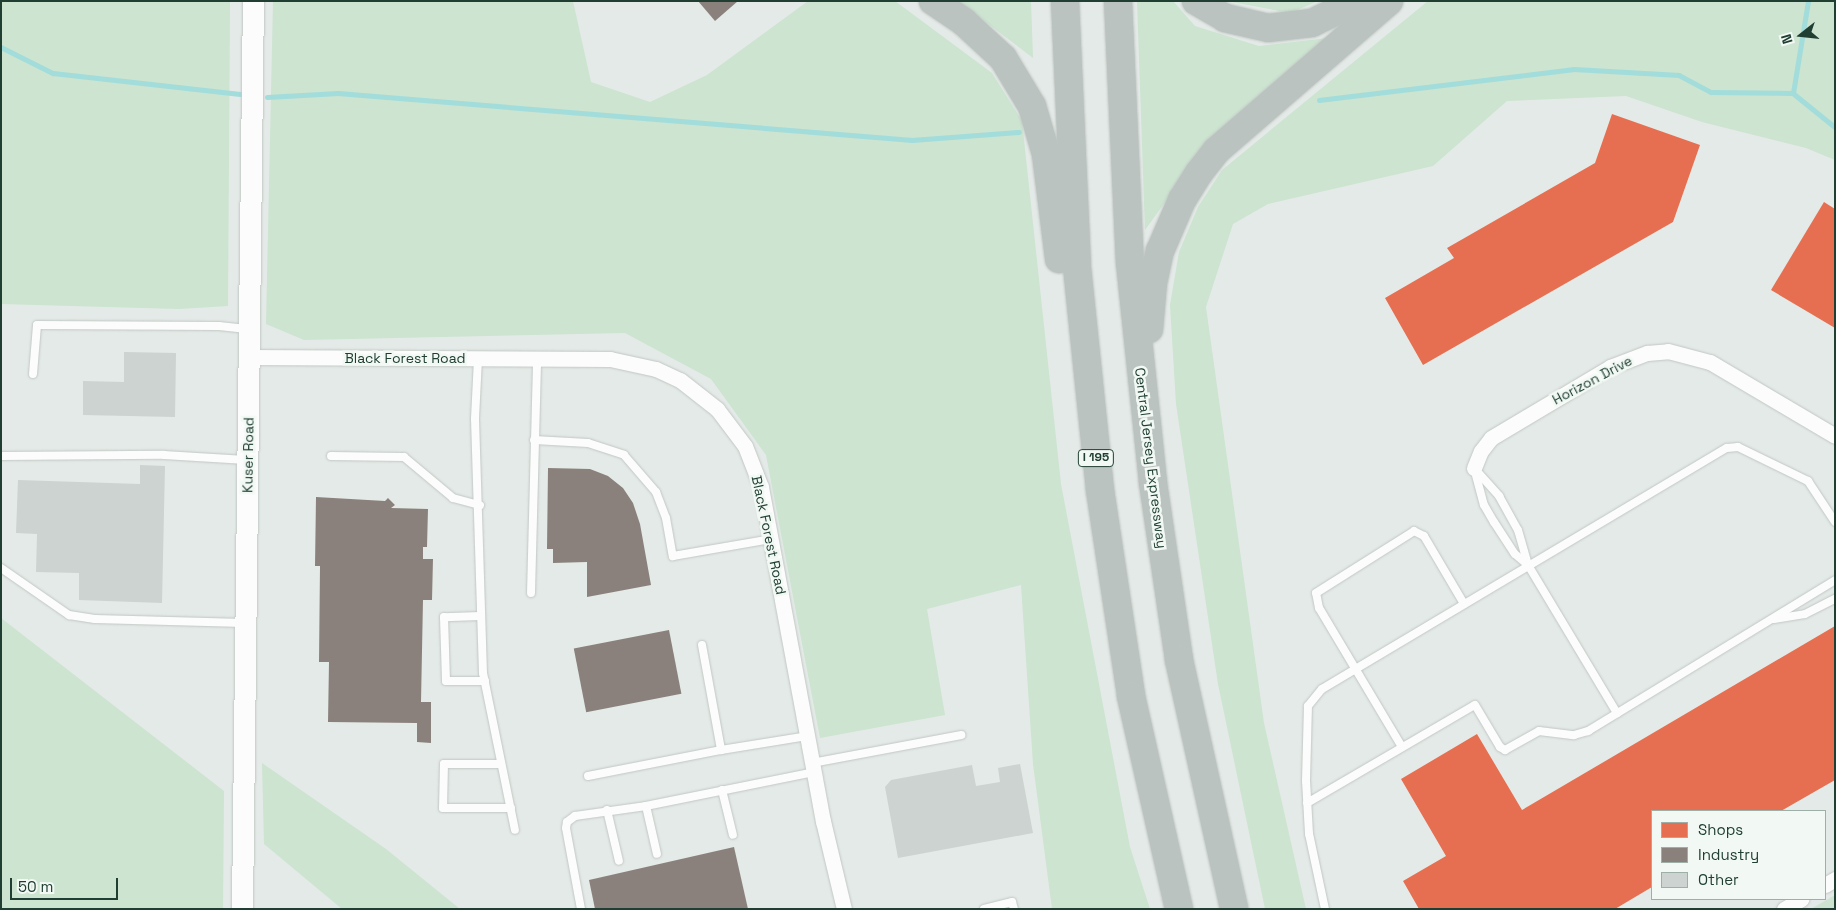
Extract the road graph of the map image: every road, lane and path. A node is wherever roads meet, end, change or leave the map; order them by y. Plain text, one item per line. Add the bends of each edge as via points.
1 (253, 1) edge
2 (933, 1) edge
3 (1065, 1) edge
4 (1118, 1) edge
5 (1196, 1) edge
6 (1357, 1) edge
7 (1389, 1) edge
8 (249, 329) junction
9 (249, 357) junction
10 (478, 358) junction
11 (537, 359) junction
12 (33, 374) dead end
13 (1835, 436) edge
14 (534, 440) junction
15 (1, 456) edge
16 (331, 456) dead end
17 (248, 461) junction
18 (1474, 468) junction
19 (480, 505) junction
20 (1835, 522) edge
21 (771, 539) junction
22 (1164, 565) junction
23 (1528, 565) junction
24 (1, 568) edge
25 (1110, 570) junction
26 (1835, 580) edge
27 (531, 593) dead end
28 (1835, 599) edge
29 (1464, 604) junction
30 (480, 616) junction
31 (1774, 619) junction
32 (246, 623) junction
33 (702, 645) dead end
34 (1355, 669) junction
35 (485, 681) junction
36 (1617, 713) junction
37 (807, 736) junction
38 (961, 736) dead end
39 (1402, 747) junction
40 (721, 750) junction
41 (501, 764) junction
42 (813, 767) junction
43 (588, 776) dead end
44 (722, 790) junction
45 (1307, 803) junction
46 (646, 806) junction
47 (511, 808) junction
48 (607, 810) junction
49 (516, 830) dead end
50 (733, 835) dead end
51 (657, 854) dead end
52 (619, 861) dead end
53 (1799, 900) edge
54 (242, 909) edge
55 (581, 909) edge
56 (844, 909) edge
57 (984, 909) edge
58 (1014, 909) edge
59 (1179, 909) edge
60 (1234, 909) edge
61 (1325, 909) edge
62 (1784, 909) edge

1 - 8 street, Kuser Road
2 - 25 highway via 971,27 1003,58 1024,89 1041,129 1066,321
3 - 25 highway, I 195 via 1077,267
4 - 22 highway, Central Jersey Expressway via 1130,263 1144,410
5 - 6 highway via 1225,18 1268,28 1312,23
7 - 22 highway via 1216,151 1195,180 1170,225 1156,267 1149,315
8 - 9 street, Kuser Road
8 - 12 lane via 37,325
9 - 10 street, Black Forest Road
9 - 17 street, Kuser Road
10 - 11 street, Black Forest Road
10 - 19 lane via 475,419
11 - 14 lane
11 - 21 street, Black Forest Road via 634,363 680,380 700,393 733,426 748,452 761,487
13 - 18 street, Horizon Drive via 1710,362 1668,351 1647,353 1610,367 1491,438 1480,450
14 - 21 lane via 588,443 624,455 656,492 666,518 673,556
14 - 27 lane
15 - 17 lane via 164,454
16 - 19 lane via 404,456 452,498
17 - 32 street, Kuser Road
18 - 23 lane via 1499,496 1518,530
18 - 23 lane via 1484,505 1507,543
19 - 30 lane
20 - 23 lane via 1808,481 1733,446
21 - 37 street, Black Forest Road
22 - 60 highway, Central Jersey Expressway via 1199,762
23 - 29 lane
23 - 36 lane
24 - 32 lane via 69,615 96,619
25 - 59 highway, I 195 via 1146,772
26 - 31 lane
28 - 31 lane via 1805,614
29 - 34 lane
29 - 34 lane via 1424,536 1414,531 1320,587 1315,600
30 - 35 lane
30 - 35 lane via 444,617 446,681
31 - 36 lane
32 - 54 street, Kuser Road
33 - 40 lane
34 - 39 lane
34 - 45 lane via 1322,689 1308,706
35 - 41 lane
36 - 39 lane via 1574,735 1539,731 1505,750 1500,748 1475,705
37 - 40 lane
37 - 42 street, Black Forest Road
38 - 42 lane
39 - 45 lane
40 - 43 lane
41 - 47 lane
41 - 47 lane via 444,764 443,808
42 - 44 lane
42 - 56 street, Black Forest Road
44 - 46 lane
44 - 50 lane
45 - 61 lane via 1308,834
46 - 48 lane
46 - 51 lane
47 - 49 lane
48 - 52 lane
48 - 55 lane via 575,816 567,822
53 - 62 street
57 - 58 lane via 1012,902

